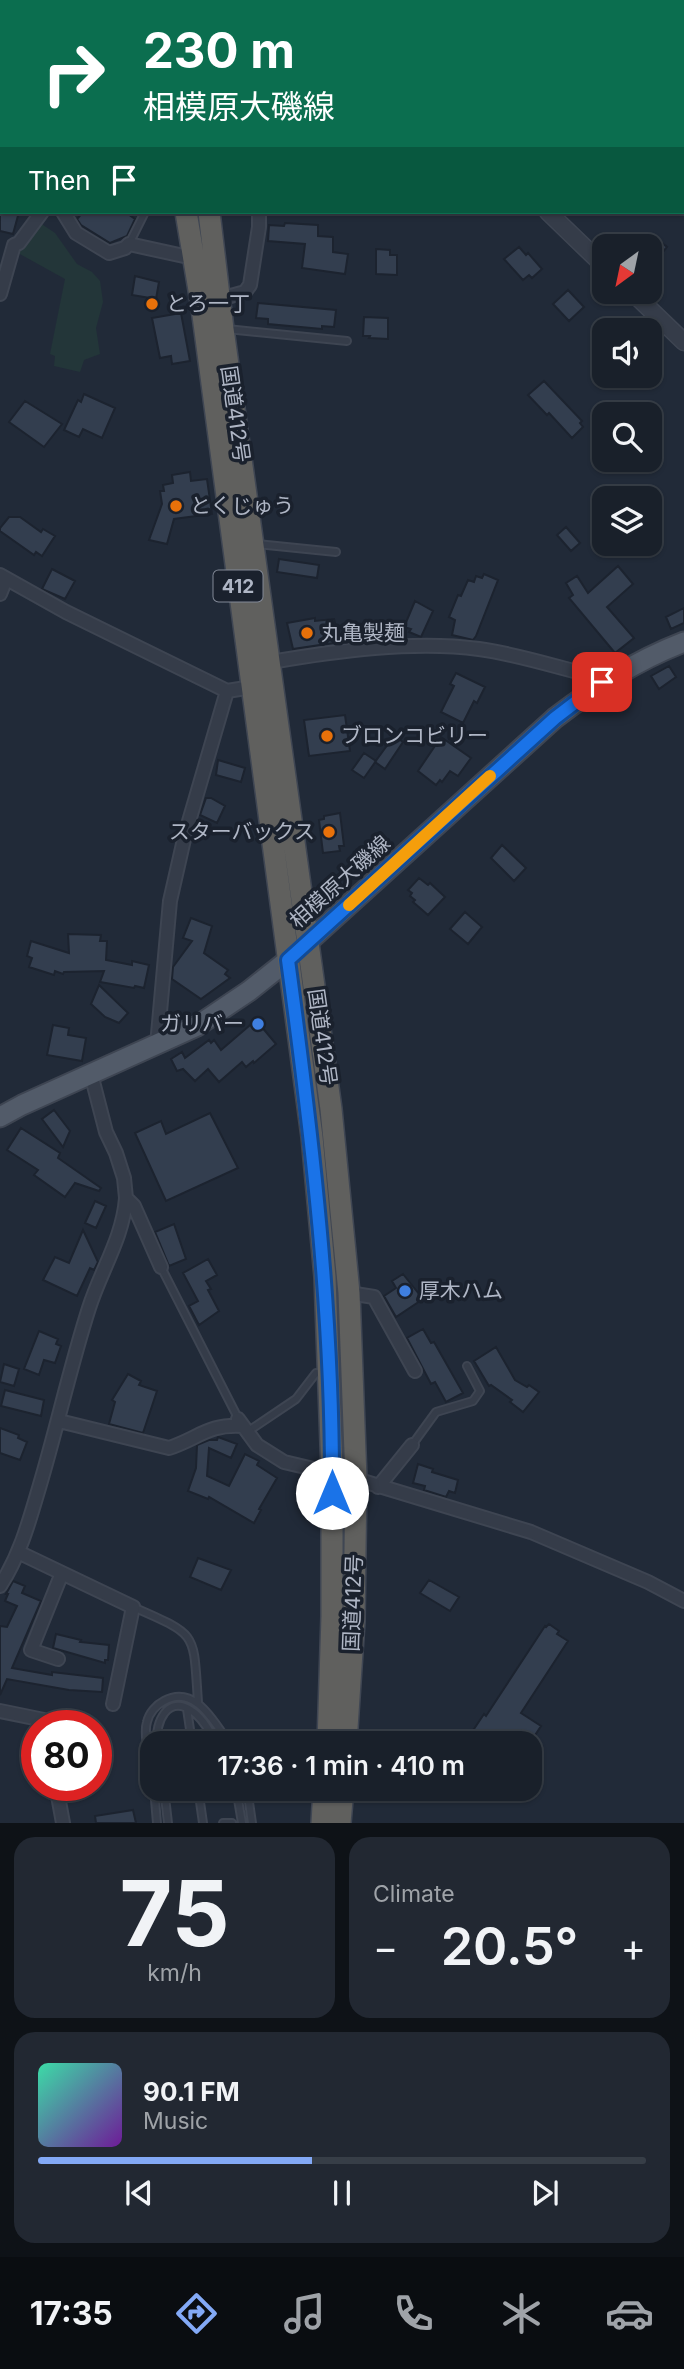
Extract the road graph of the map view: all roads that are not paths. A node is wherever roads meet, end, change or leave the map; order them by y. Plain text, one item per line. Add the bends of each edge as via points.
1 (41, 214) edge
2 (64, 214) edge
3 (144, 214) edge
4 (186, 214) edge
5 (209, 214) edge
6 (259, 214) edge
7 (550, 214) edge
8 (0, 242) edge
9 (14, 244) junction
10 (129, 244) junction
11 (592, 254) edge
12 (193, 258) junction
13 (0, 294) edge
14 (220, 299) junction
15 (644, 304) edge
16 (223, 329) junction
17 (347, 341) dead end
18 (684, 342) edge
19 (254, 544) junction
20 (335, 552) dead end
21 (3, 577) edge
22 (0, 594) edge
23 (684, 642) edge
24 (271, 662) junction
25 (602, 682) junction
26 (252, 687) junction
27 (227, 691) junction
28 (309, 940) junction
29 (288, 960) junction
30 (157, 1045) junction
31 (92, 1074) junction
32 (0, 1116) edge
33 (126, 1198) junction
34 (162, 1267) joint
35 (349, 1293) junction
36 (467, 1366) dead end
37 (415, 1371) dead end
38 (330, 1374) junction
39 (59, 1421) junction
40 (242, 1426) junction
41 (412, 1445) joint
42 (332, 1472) junction
43 (356, 1479) junction
44 (378, 1487) junction
45 (18, 1552) junction
46 (62, 1573) junction
47 (0, 1586) edge
48 (684, 1601) edge
49 (133, 1607) junction
50 (58, 1658) dead end
51 (198, 1702) junction
52 (113, 1704) dead end
53 (187, 1709) junction
54 (0, 1711) edge
55 (21, 1716) edge
56 (146, 1731) edge
57 (156, 1731) edge
58 (190, 1731) edge
59 (209, 1731) edge
60 (220, 1731) edge
61 (328, 1731) edge
62 (347, 1731) edge
63 (59, 1801) edge
64 (155, 1801) edge
65 (165, 1801) edge
66 (200, 1801) edge
67 (238, 1801) edge
68 (249, 1801) edge
69 (323, 1801) edge
70 (342, 1801) edge
71 (63, 1823) edge
72 (157, 1823) edge
73 (168, 1823) edge
74 (203, 1823) edge
75 (223, 1823) edge
76 (232, 1823) edge
77 (242, 1823) edge
78 (252, 1823) edge
79 (321, 1823) edge
80 (340, 1823) edge

1 - 9 street
2 - 10 street via 76,233 109,253
3 - 10 lane
4 - 12 highway, 国道412号 / 412
5 - 14 highway, 国道412号 / 412
6 - 14 street via 250,285 245,292
7 - 11 street
8 - 9 street
9 - 13 street
10 - 12 street
12 - 26 highway, 国道412号 / 412
14 - 16 highway, 国道412号 / 412
15 - 18 street
16 - 17 lane
16 - 19 highway, 国道412号 / 412
19 - 20 lane
19 - 24 highway, 国道412号 / 412
21 - 22 street
21 - 27 street
23 - 25 main road, 相模原大磯線 via 651,654
24 - 25 street via 338,650 442,646 479,649
24 - 28 highway, 国道412号 / 412
25 - 28 main road, 相模原大磯線 via 555,718
26 - 27 street
26 - 29 highway, 国道412号 / 412
27 - 30 street via 170,901
28 - 29 main road, 相模原大磯線
28 - 35 highway, 国道412号 / 412
29 - 30 main road, 相模原大磯線 via 222,1010
29 - 38 highway, 国道412号 / 412 via 312,1137
30 - 31 main road, 相模原大磯線
31 - 32 main road, 相模原大磯線
31 - 33 street
33 - 34 street
33 - 39 street via 119,1236 90,1304 71,1366
34 - 40 lane
35 - 37 street via 374,1297
35 - 43 highway, 国道412号 / 412
36 - 41 lane via 480,1391 473,1401 436,1412
38 - 40 lane via 316,1373 296,1399
38 - 42 highway, 国道412号 / 412
39 - 40 street via 169,1448 210,1428
39 - 45 street
40 - 42 street via 257,1446 284,1462
41 - 44 street
42 - 43 street
42 - 61 highway, 国道412号 / 412
43 - 44 street
43 - 62 highway, 国道412号 / 412
44 - 48 street via 531,1532
45 - 46 street
45 - 47 street
46 - 49 street
46 - 50 street via 30,1650
49 - 51 lane via 177,1626 190,1637
49 - 52 street
51 - 56 lane via 182,1697 158,1705
51 - 60 lane
53 - 57 lane via 174,1707 161,1717
53 - 58 lane
53 - 59 lane
54 - 55 street
63 - 71 street
64 - 72 lane
65 - 73 lane
66 - 74 lane
67 - 77 lane
68 - 78 lane
69 - 79 highway
70 - 80 highway
75 - 76 lane

